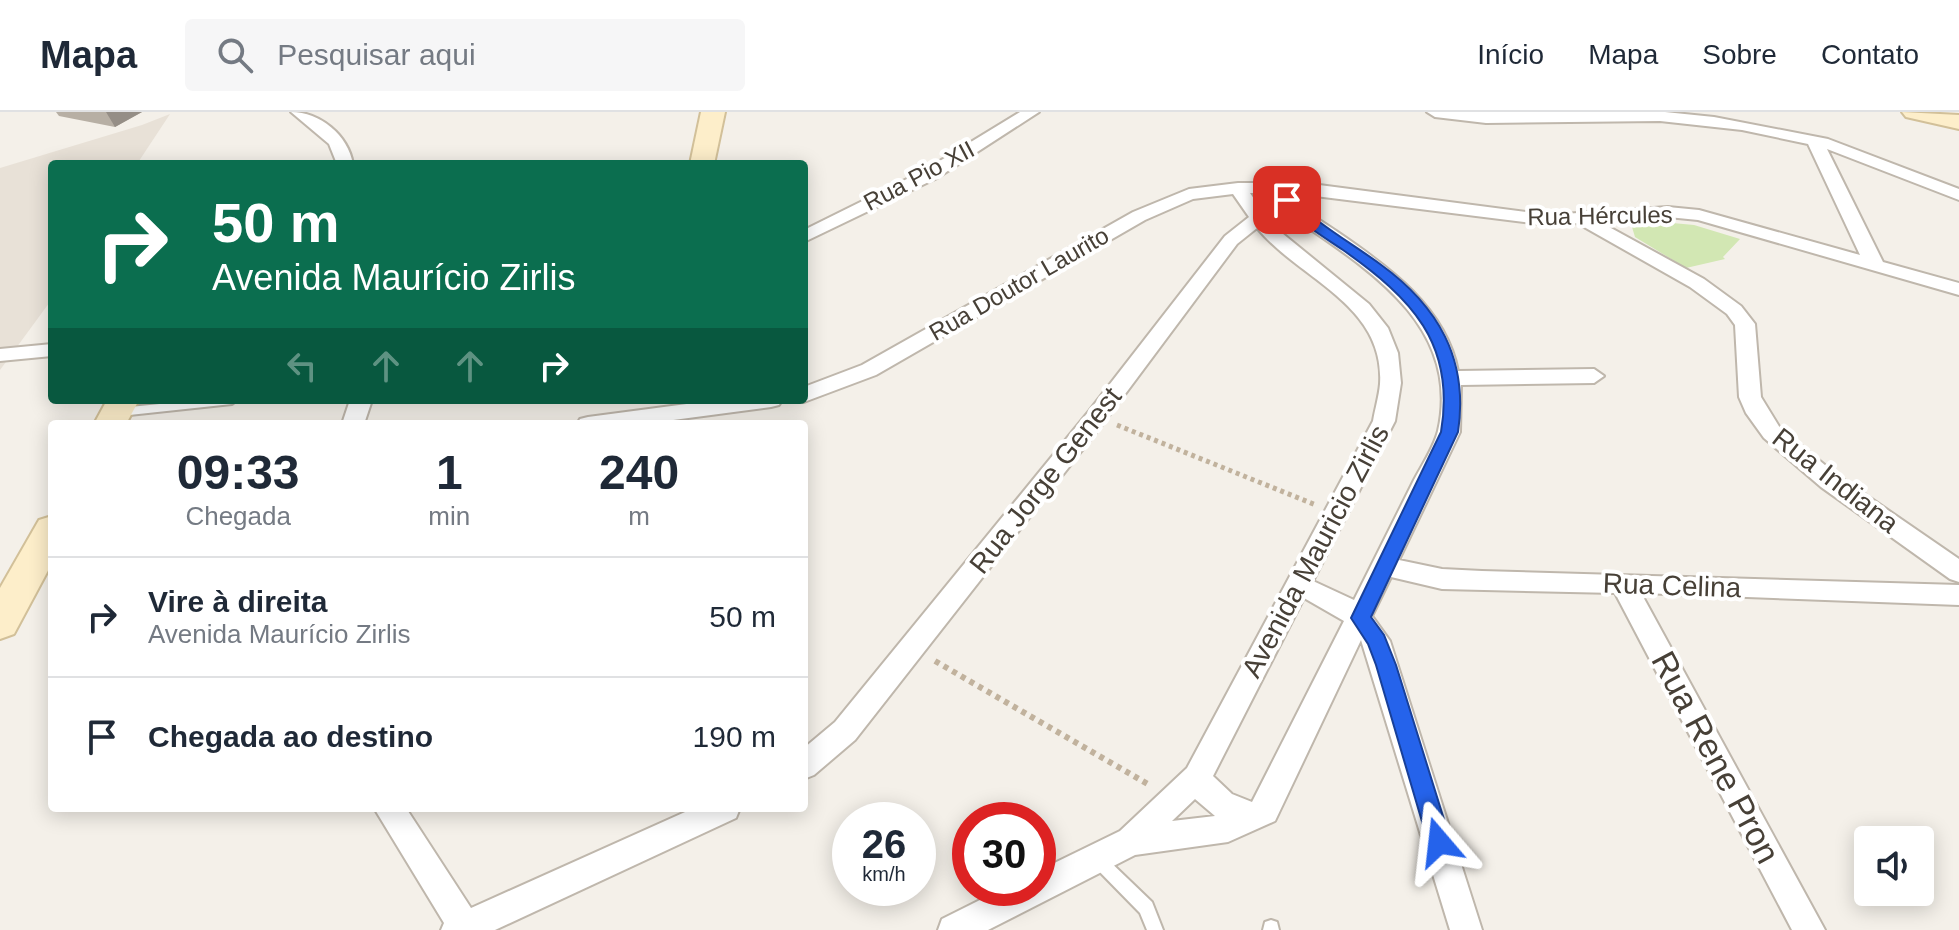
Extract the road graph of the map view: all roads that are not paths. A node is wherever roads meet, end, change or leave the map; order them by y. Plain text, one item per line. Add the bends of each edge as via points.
1 (299, 112) edge
2 (713, 112) edge
3 (1031, 112) edge
4 (1435, 112) edge
5 (1914, 112) edge
6 (1959, 122) edge
7 (1815, 141) junction
8 (345, 160) edge
9 (703, 160) edge
10 (1238, 188) junction
11 (1959, 195) edge
12 (1287, 198) junction
13 (1578, 217) junction
14 (1258, 219) junction
15 (808, 235) edge
16 (1876, 265) junction
17 (1959, 289) edge
18 (48, 350) edge
19 (0, 355) edge
20 (1594, 376) dead end
21 (1452, 378) junction
22 (808, 393) edge
23 (193, 404) edge
24 (714, 404) edge
25 (116, 412) edge
26 (613, 420) edge
27 (48, 536) edge
28 (1386, 566) junction
29 (1959, 572) edge
30 (1623, 583) junction
31 (1297, 585) junction
32 (1959, 595) edge
33 (1361, 618) junction
34 (0, 623) edge
35 (808, 763) edge
36 (1197, 777) junction
37 (391, 812) edge
38 (717, 812) edge
39 (1255, 817) junction
40 (1131, 841) junction
41 (1096, 859) junction
42 (461, 928) edge
43 (954, 930) edge
44 (1155, 930) edge
45 (1466, 930) edge
46 (1809, 930) edge

1 - 8 street via 339,145
2 - 9 street
3 - 15 street, Rua Pio XII via 931,174
4 - 7 street via 1500,121 1639,115
5 - 6 street
7 - 11 street
7 - 16 street
10 - 12 street, Rua Doutor Laurito
10 - 14 street, Avenida Mauricio Zirlis
10 - 22 street, Rua Doutor Laurito via 1174,198 869,370
12 - 13 street, Rua Hércules via 1324,190 1517,218
12 - 14 street, Rua Jorge Genest
12 - 21 street via 1417,304 1434,326
13 - 16 street, Rua Hércules via 1699,215
13 - 29 street, Rua Indiana via 1697,283 1734,310 1745,324 1750,397 1772,433 1829,481
14 - 31 street, Avenida Mauricio Zirlis via 1360,304 1375,323 1385,346 1392,391 1384,421
14 - 35 street, Rua Jorge Genest via 1231,240 845,731
16 - 17 street, Rua Hércules
18 - 19 street
20 - 21 street
21 - 28 street via 1449,432
23 - 25 lane
24 - 26 street
27 - 34 street
28 - 30 street, Rua Celina via 1442,579
28 - 33 street
30 - 32 street, Rua Celina
30 - 46 street, Rua Rene Pron
31 - 33 street via 1338,601
31 - 36 street, Avenida Mauricio Zirlis
33 - 39 street via 1264,811
33 - 45 street via 1386,665
36 - 39 street via 1215,802
36 - 40 street, Avenida Mauricio Zirlis
37 - 42 street
38 - 42 street
39 - 40 street via 1228,828
40 - 41 street
41 - 43 street
41 - 44 lane via 1146,908

